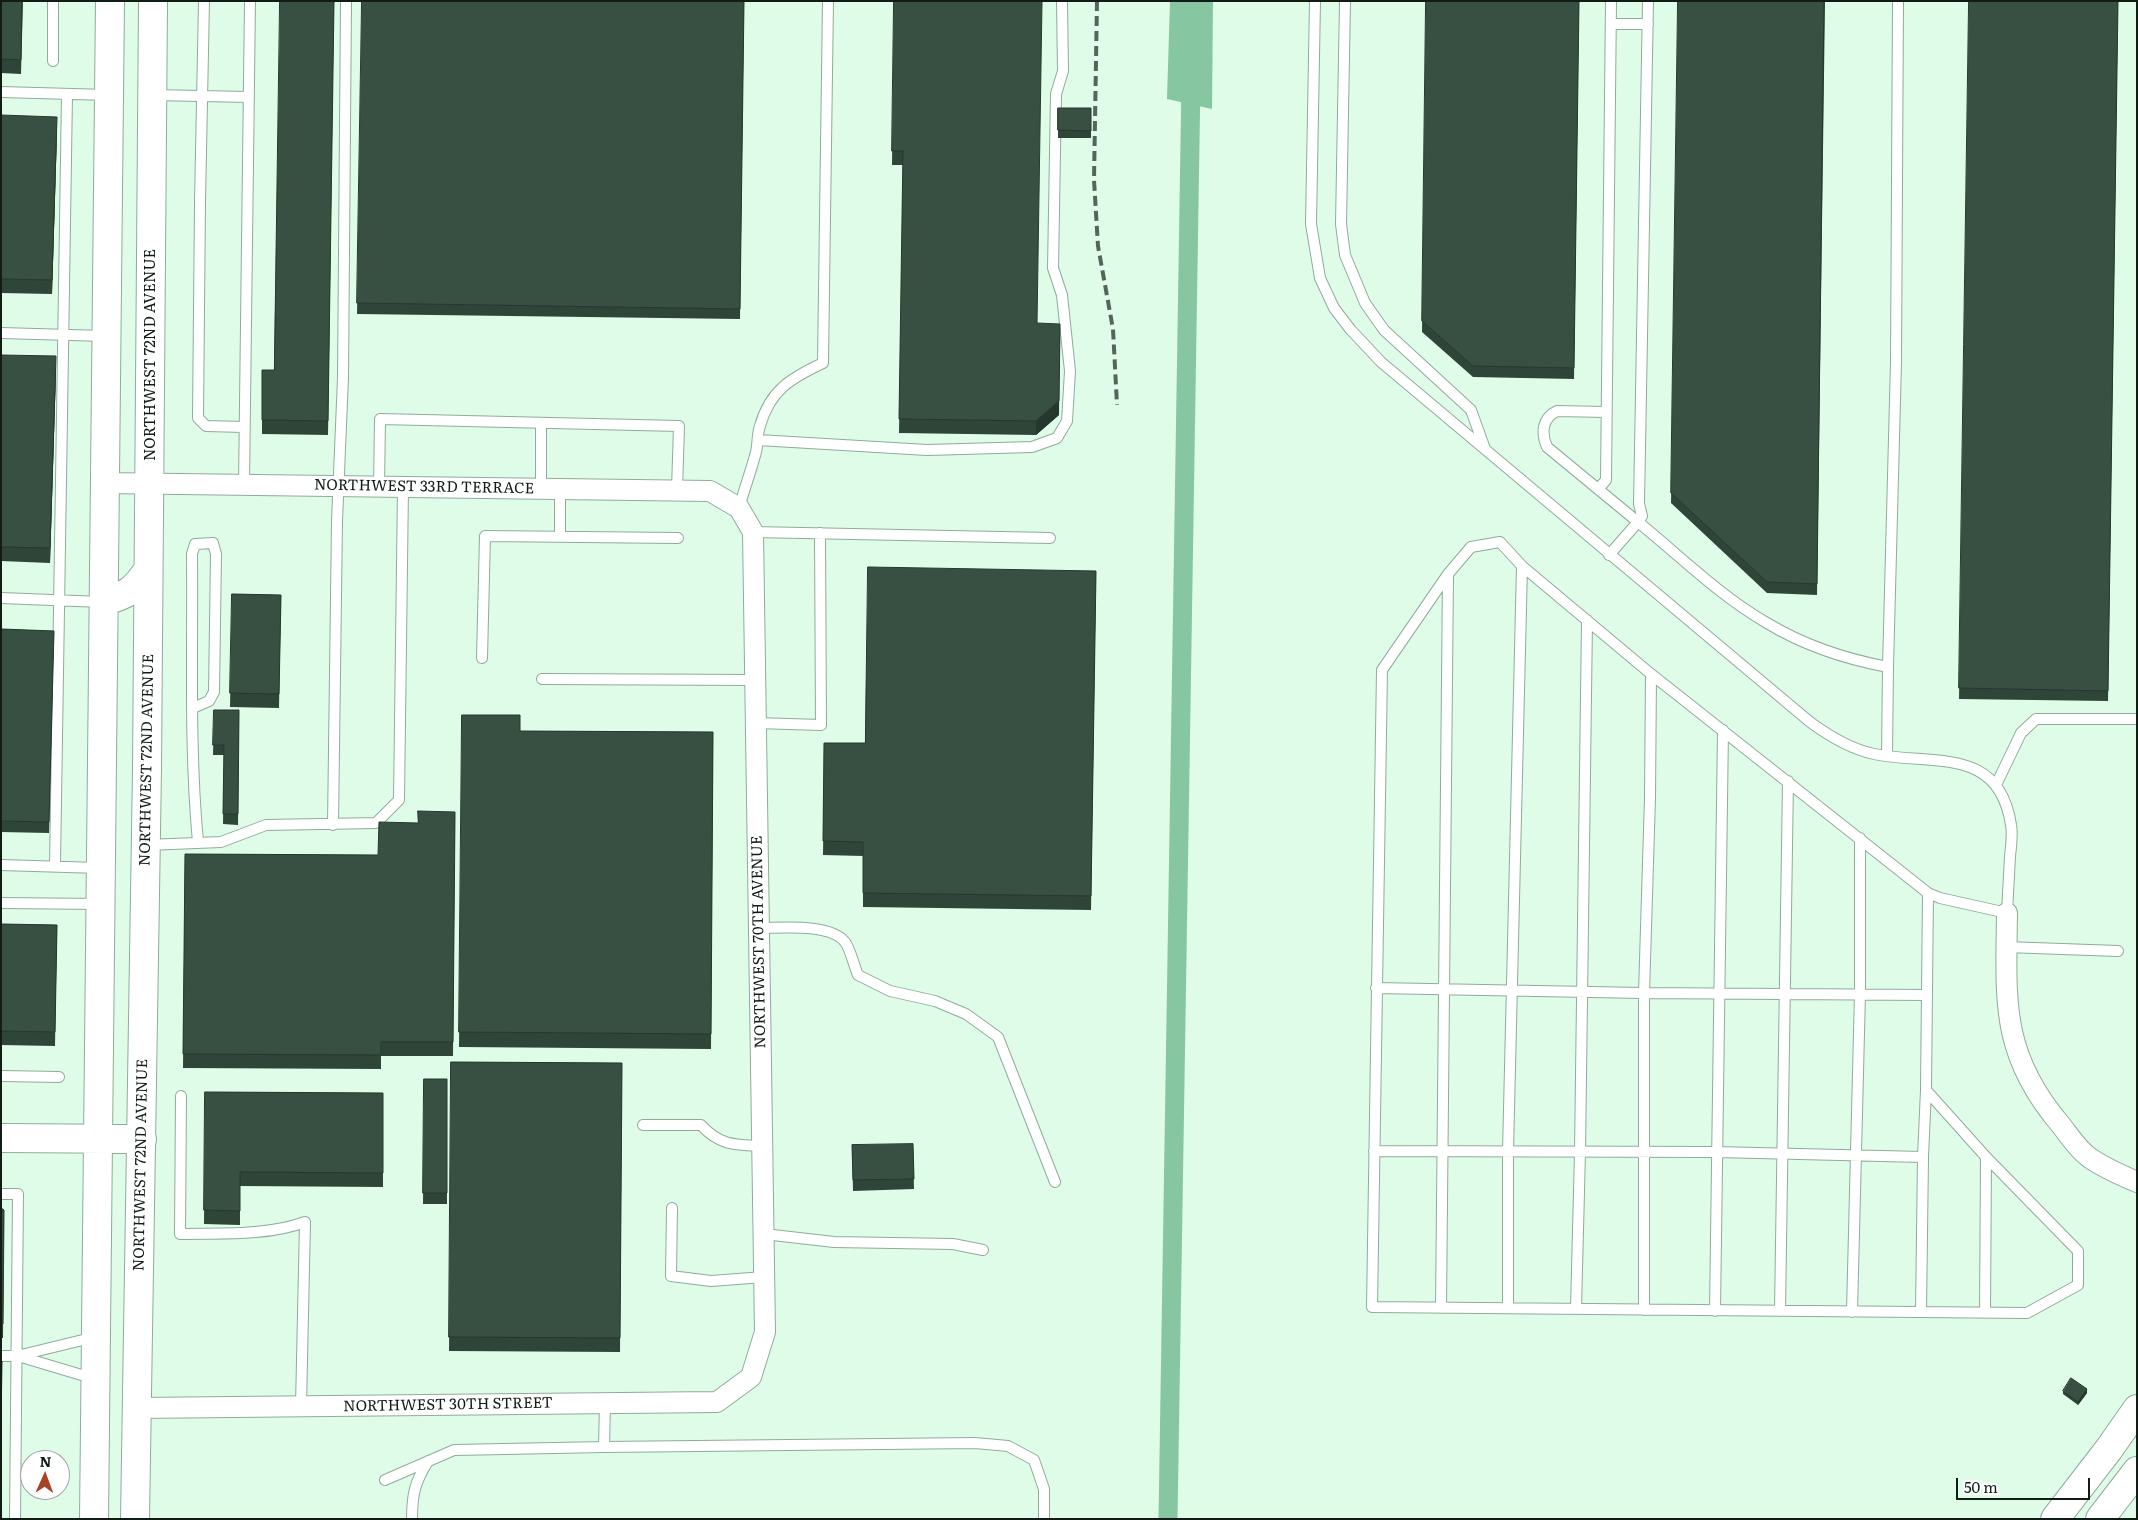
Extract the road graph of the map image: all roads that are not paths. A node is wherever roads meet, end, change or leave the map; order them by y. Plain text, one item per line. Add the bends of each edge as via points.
1 (54, 1) edge
2 (110, 1) edge
3 (153, 1) edge
4 (204, 1) edge
5 (250, 1) edge
6 (346, 1) edge
7 (828, 1) edge
8 (1062, 1) edge
9 (1315, 1) edge
10 (1345, 1) edge
11 (1611, 1) edge
12 (1648, 1) edge
13 (1898, 1) edge
14 (1611, 24) junction
15 (1648, 24) junction
16 (53, 62) dead end
17 (1, 92) edge
18 (67, 94) junction
19 (110, 95) junction
20 (152, 95) junction
21 (203, 97) junction
22 (248, 97) junction
23 (1, 333) edge
24 (62, 334) junction
25 (106, 336) junction
26 (1606, 412) junction
27 (541, 423) junction
28 (244, 427) junction
29 (758, 440) junction
30 (1485, 450) junction
31 (104, 483) junction
32 (150, 484) junction
33 (244, 485) junction
34 (340, 486) junction
35 (379, 486) junction
36 (402, 487) junction
37 (550, 488) junction
38 (1599, 488) junction
39 (677, 490) junction
40 (739, 508) junction
41 (1638, 522) junction
42 (753, 532) junction
43 (820, 533) junction
44 (560, 537) junction
45 (678, 538) dead end
46 (1050, 538) dead end
47 (1609, 555) junction
48 (1522, 566) junction
49 (148, 570) junction
50 (1448, 574) junction
51 (1, 598) edge
52 (60, 600) junction
53 (103, 602) junction
54 (1587, 620) junction
55 (482, 658) dead end
56 (1888, 667) junction
57 (1651, 674) junction
58 (542, 679) dead end
59 (755, 680) junction
60 (193, 708) junction
61 (2137, 719) edge
62 (756, 723) junction
63 (1723, 730) junction
64 (1887, 756) junction
65 (1788, 781) junction
66 (1996, 785) junction
67 (333, 825) junction
68 (1860, 838) junction
69 (198, 842) junction
70 (146, 845) junction
71 (1, 865) edge
72 (55, 866) junction
73 (100, 868) junction
74 (1928, 892) junction
75 (1, 903) edge
76 (100, 904) junction
77 (2007, 913) junction
78 (759, 928) junction
79 (2006, 948) junction
80 (2118, 951) dead end
81 (1376, 988) junction
82 (1445, 989) junction
83 (1512, 989) junction
84 (1581, 991) junction
85 (1644, 993) junction
86 (1718, 993) junction
87 (1784, 993) junction
88 (1860, 993) junction
89 (1927, 995) junction
90 (1, 1076) edge
91 (59, 1076) dead end
92 (1926, 1090) junction
93 (181, 1096) dead end
94 (644, 1125) dead end
95 (1, 1138) edge
96 (98, 1139) junction
97 (142, 1139) junction
98 (763, 1146) junction
99 (1374, 1151) junction
100 (1508, 1151) junction
101 (1443, 1152) junction
102 (1580, 1152) junction
103 (1645, 1152) junction
104 (1716, 1152) junction
105 (1781, 1154) junction
106 (1855, 1156) junction
107 (1922, 1157) junction
108 (1986, 1158) junction
109 (1055, 1182) dead end
110 (2137, 1182) edge
111 (1, 1194) edge
112 (672, 1208) dead end
113 (764, 1234) junction
114 (983, 1250) dead end
115 (764, 1277) junction
116 (1441, 1308) junction
117 (1508, 1308) junction
118 (1576, 1309) junction
119 (1644, 1310) junction
120 (1715, 1311) junction
121 (1780, 1311) junction
122 (1852, 1312) junction
123 (1921, 1312) junction
124 (1985, 1313) junction
125 (96, 1336) junction
126 (1, 1356) edge
127 (17, 1356) junction
128 (751, 1377) joint
129 (96, 1379) junction
130 (605, 1403) junction
131 (301, 1406) junction
132 (136, 1408) junction
133 (2137, 1409) edge
134 (604, 1448) junction
135 (428, 1462) junction
136 (2137, 1471) edge
137 (384, 1480) dead end
138 (15, 1519) edge
139 (94, 1519) edge
140 (136, 1519) edge
141 (412, 1519) edge
142 (1044, 1519) edge
143 (2055, 1519) edge
144 (2100, 1519) edge

1 - 16 lane
2 - 19 main road
3 - 20 main road, NORTHWEST 72ND AVENUE
4 - 21 lane
5 - 22 lane
6 - 34 lane
7 - 29 lane via 823,363 797,375 776,392 759,427
8 - 29 lane via 1062,71 1056,94 1053,268 1062,295 1070,371 1067,421 1057,438 1032,447 927,450
9 - 30 lane via 1311,224 1320,278 1334,308 1375,356
10 - 30 lane via 1341,224 1345,255 1358,288 1384,330 1471,410
11 - 14 lane
12 - 15 lane
13 - 56 lane via 1896,362
14 - 15 lane
14 - 26 lane
15 - 41 lane via 1639,504 1642,516
17 - 18 lane
18 - 19 lane
18 - 24 lane
19 - 20 main road
19 - 25 main road
20 - 21 lane
20 - 32 main road, NORTHWEST 72ND AVENUE
21 - 22 lane
21 - 28 lane via 198,418 206,426
22 - 28 lane
23 - 24 lane
24 - 25 lane
24 - 52 lane
25 - 31 main road
26 - 38 lane via 1606,480
26 - 38 lane via 1557,411 1545,420 1544,427 1547,447
27 - 35 lane via 380,419
27 - 37 lane
27 - 39 lane via 680,426
28 - 33 lane
29 - 40 lane
30 - 47 lane
31 - 32 street, NORTHWEST 33RD TERRACE
31 - 53 main road
32 - 33 street, NORTHWEST 33RD TERRACE
32 - 49 main road, NORTHWEST 72ND AVENUE
33 - 34 street, NORTHWEST 33RD TERRACE
34 - 35 street, NORTHWEST 33RD TERRACE
34 - 67 lane
35 - 36 street, NORTHWEST 33RD TERRACE
36 - 37 street, NORTHWEST 33RD TERRACE
36 - 67 lane via 399,800 376,824
37 - 39 street, NORTHWEST 33RD TERRACE
37 - 44 lane
38 - 41 lane
39 - 40 street, NORTHWEST 33RD TERRACE via 710,491
40 - 42 street, NORTHWEST 70TH AVENUE
41 - 47 lane
41 - 56 lane via 1767,624 1824,651
42 - 43 lane
42 - 59 street, NORTHWEST 70TH AVENUE
43 - 46 lane
43 - 62 lane via 821,725
44 - 45 lane
44 - 55 lane via 485,536
47 - 64 lane via 1822,730 1855,748
48 - 50 lane via 1500,542 1470,548
48 - 54 lane
48 - 83 lane
49 - 53 main road via 136,588
49 - 70 main road, NORTHWEST 72ND AVENUE
50 - 81 lane via 1382,670
50 - 82 lane
51 - 52 lane
52 - 53 lane
52 - 72 lane
53 - 73 main road
54 - 57 lane
54 - 84 lane
56 - 64 lane
57 - 63 lane
57 - 85 lane
58 - 59 lane
59 - 62 street, NORTHWEST 70TH AVENUE
60 - 60 lane via 192,554 195,544 213,543 216,554 214,692 209,701
60 - 69 lane
61 - 66 lane via 2036,719 2021,733
62 - 78 street, NORTHWEST 70TH AVENUE
63 - 65 lane
63 - 86 lane
64 - 66 lane via 1949,761 1980,773
65 - 68 lane
65 - 87 lane
66 - 77 lane via 2006,802 2012,828
67 - 69 lane via 266,825 222,842
68 - 74 lane
68 - 88 lane
69 - 70 lane
70 - 97 main road, NORTHWEST 72ND AVENUE
71 - 72 lane
72 - 73 lane
73 - 76 main road
74 - 77 lane via 1940,898
74 - 89 lane
75 - 76 lane
76 - 96 main road
77 - 79 street
78 - 98 street, NORTHWEST 70TH AVENUE
78 - 109 lane via 799,927 833,933 846,943 858,975 890,991 935,1001 966,1014 998,1037
79 - 80 lane
79 - 110 street via 2010,1028 2032,1087 2088,1157
81 - 82 lane
81 - 99 lane
82 - 83 lane
82 - 101 lane
83 - 84 lane
83 - 100 lane
84 - 85 lane
84 - 102 lane
85 - 86 lane
85 - 103 lane
86 - 87 lane
86 - 104 lane
87 - 88 lane
87 - 105 lane
88 - 89 lane
88 - 106 lane
89 - 92 lane
90 - 91 lane
92 - 107 lane
92 - 108 lane
93 - 131 lane via 180,1234 290,1228 305,1222
94 - 98 lane via 701,1125 711,1136 732,1145
95 - 96 main road
96 - 97 main road
96 - 125 main road
97 - 132 main road, NORTHWEST 72ND AVENUE
98 - 113 street, NORTHWEST 70TH AVENUE
99 - 101 lane
99 - 116 lane via 1372,1307
100 - 101 lane
100 - 102 lane
100 - 117 lane
101 - 116 lane
102 - 103 lane
102 - 118 lane
103 - 104 lane
103 - 119 lane
104 - 105 lane
104 - 120 lane
105 - 106 lane
105 - 121 lane
106 - 107 lane
106 - 122 lane
107 - 123 lane
108 - 124 lane
108 - 124 lane via 2078,1251 2078,1285 2027,1313
111 - 127 lane via 18,1194
112 - 115 lane via 671,1276 711,1281
113 - 114 lane via 815,1240 953,1244
113 - 115 street, NORTHWEST 70TH AVENUE
115 - 128 street, NORTHWEST 70TH AVENUE via 765,1332
116 - 117 lane
117 - 118 lane
118 - 119 lane
119 - 120 lane
120 - 121 lane
121 - 122 lane
122 - 123 lane
123 - 124 lane
125 - 127 lane
125 - 129 main road
126 - 127 lane
127 - 129 lane
127 - 138 lane
128 - 130 street, NORTHWEST 30TH STREET via 717,1402
129 - 139 main road
130 - 131 street, NORTHWEST 30TH STREET
130 - 134 lane
131 - 132 street, NORTHWEST 30TH STREET
132 - 140 main road, NORTHWEST 72ND AVENUE
133 - 143 main road
134 - 135 lane via 454,1450
134 - 142 lane via 965,1443 1008,1446 1034,1460 1044,1489
135 - 137 lane
135 - 141 lane via 416,1480
136 - 144 main road

